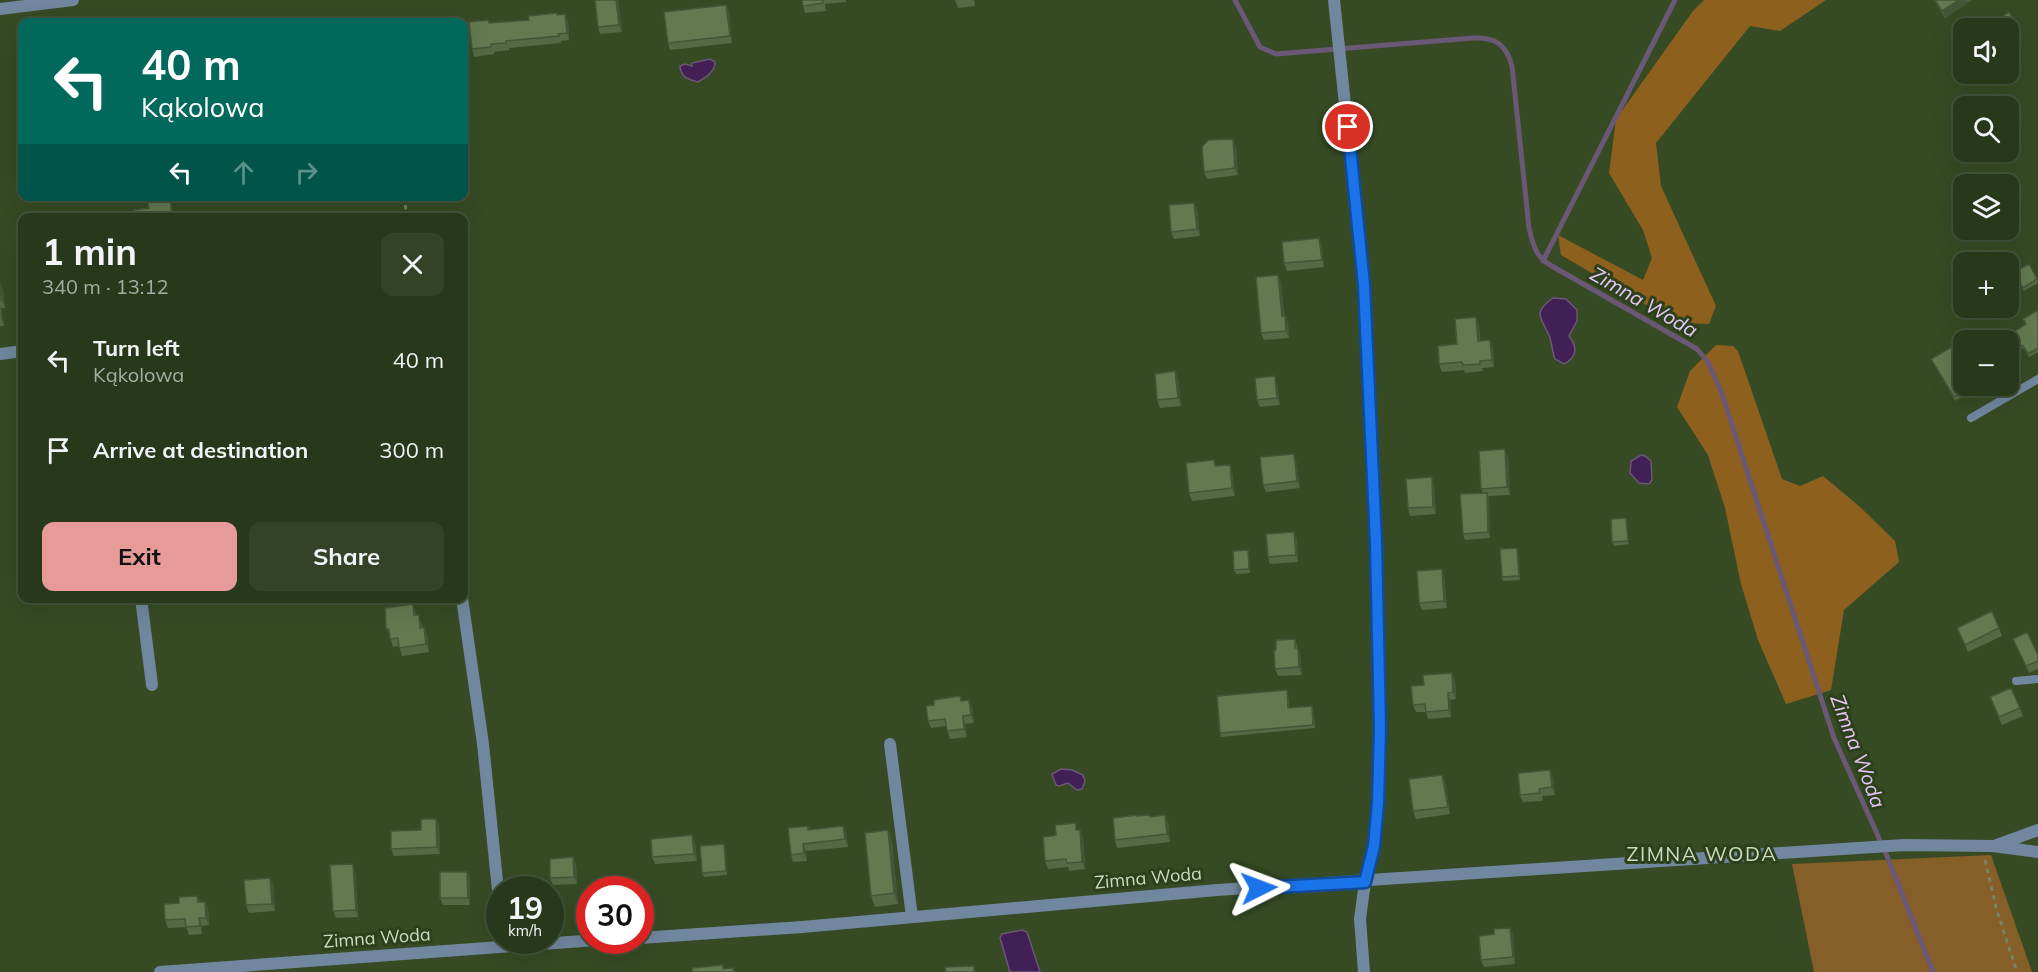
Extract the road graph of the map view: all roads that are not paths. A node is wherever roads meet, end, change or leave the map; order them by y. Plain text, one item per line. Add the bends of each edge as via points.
1 (73, 0) edge
2 (1334, 0) edge
3 (0, 9) edge
4 (18, 352) edge
5 (0, 354) edge
6 (2038, 379) edge
7 (1971, 418) dead end
8 (142, 603) edge
9 (463, 603) edge
10 (2038, 679) edge
11 (2016, 681) dead end
12 (152, 684) dead end
13 (890, 744) dead end
14 (2038, 830) edge
15 (1988, 846) junction
16 (2038, 852) edge
17 (497, 876) edge
18 (1365, 882) junction
19 (912, 917) junction
20 (654, 937) edge
21 (486, 945) edge
22 (160, 972) edge
23 (1364, 972) edge

1 - 3 street
2 - 18 street via 1364,285 1376,542 1378,803 1374,846
4 - 5 street
6 - 7 lane
8 - 12 street
9 - 17 street
10 - 11 lane
13 - 19 street
14 - 15 street
15 - 16 street
15 - 18 street, Zimna Woda via 1904,845
18 - 19 street, Zimna Woda via 1217,890
18 - 23 street via 1360,919
19 - 20 street, Zimna Woda
21 - 22 street, Zimna Woda

